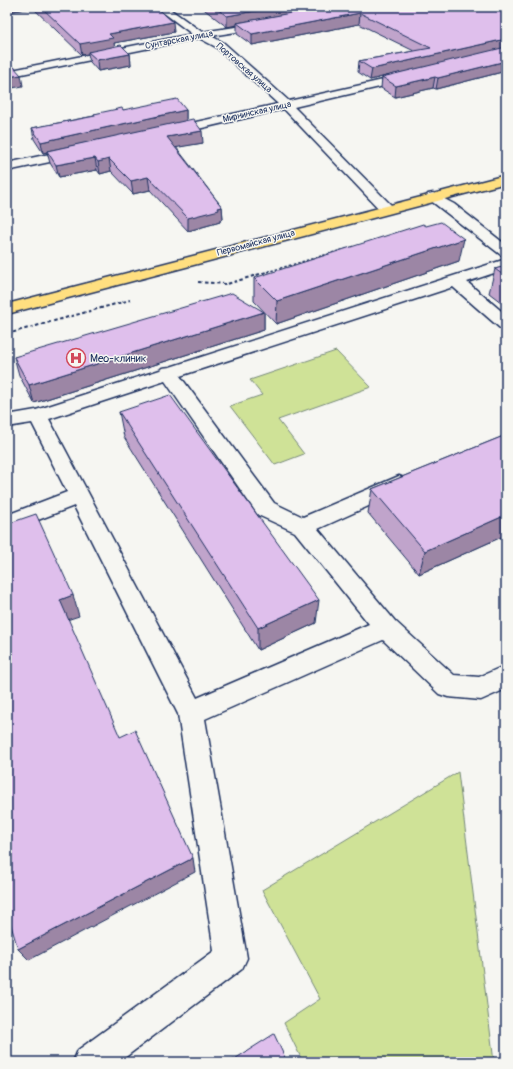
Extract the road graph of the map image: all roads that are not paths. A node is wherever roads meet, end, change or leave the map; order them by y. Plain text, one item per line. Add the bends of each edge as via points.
1 (161, 7) edge
2 (278, 22) edge
3 (200, 35) junction
4 (424, 73) edge
5 (7, 74) edge
6 (286, 105) junction
7 (156, 135) edge
8 (88, 150) edge
9 (7, 167) edge
10 (506, 179) edge
11 (433, 197) junction
12 (387, 209) junction
13 (506, 252) edge
14 (506, 264) edge
15 (455, 280) junction
16 (7, 309) edge
17 (506, 324) edge
18 (168, 372) junction
19 (38, 416) junction
20 (7, 421) edge
21 (419, 475) edge
22 (79, 496) junction
23 (7, 524) edge
24 (303, 526) junction
25 (386, 628) junction
26 (506, 676) edge
27 (191, 713) junction
28 (90, 1062) edge

1 - 3 street, Портовская улица
2 - 3 street, Сунтарская улица
3 - 5 street, Сунтарская улица
3 - 6 street, Портовская улица via 220,45
4 - 6 street, Мирнинская улица
6 - 7 street, Мирнинская улица
6 - 12 street, Портовская улица
8 - 9 street
10 - 11 main road, Первомайская улица
11 - 12 main road, Первомайская улица
11 - 13 street
12 - 16 main road, Первомайская улица
14 - 15 street
15 - 17 street
15 - 18 street
18 - 19 street
18 - 24 street via 266,509
19 - 20 street
19 - 22 street
21 - 24 street
22 - 23 street
22 - 27 street
24 - 25 street
25 - 26 street via 448,686 481,689
25 - 27 street
27 - 28 street via 231,958

